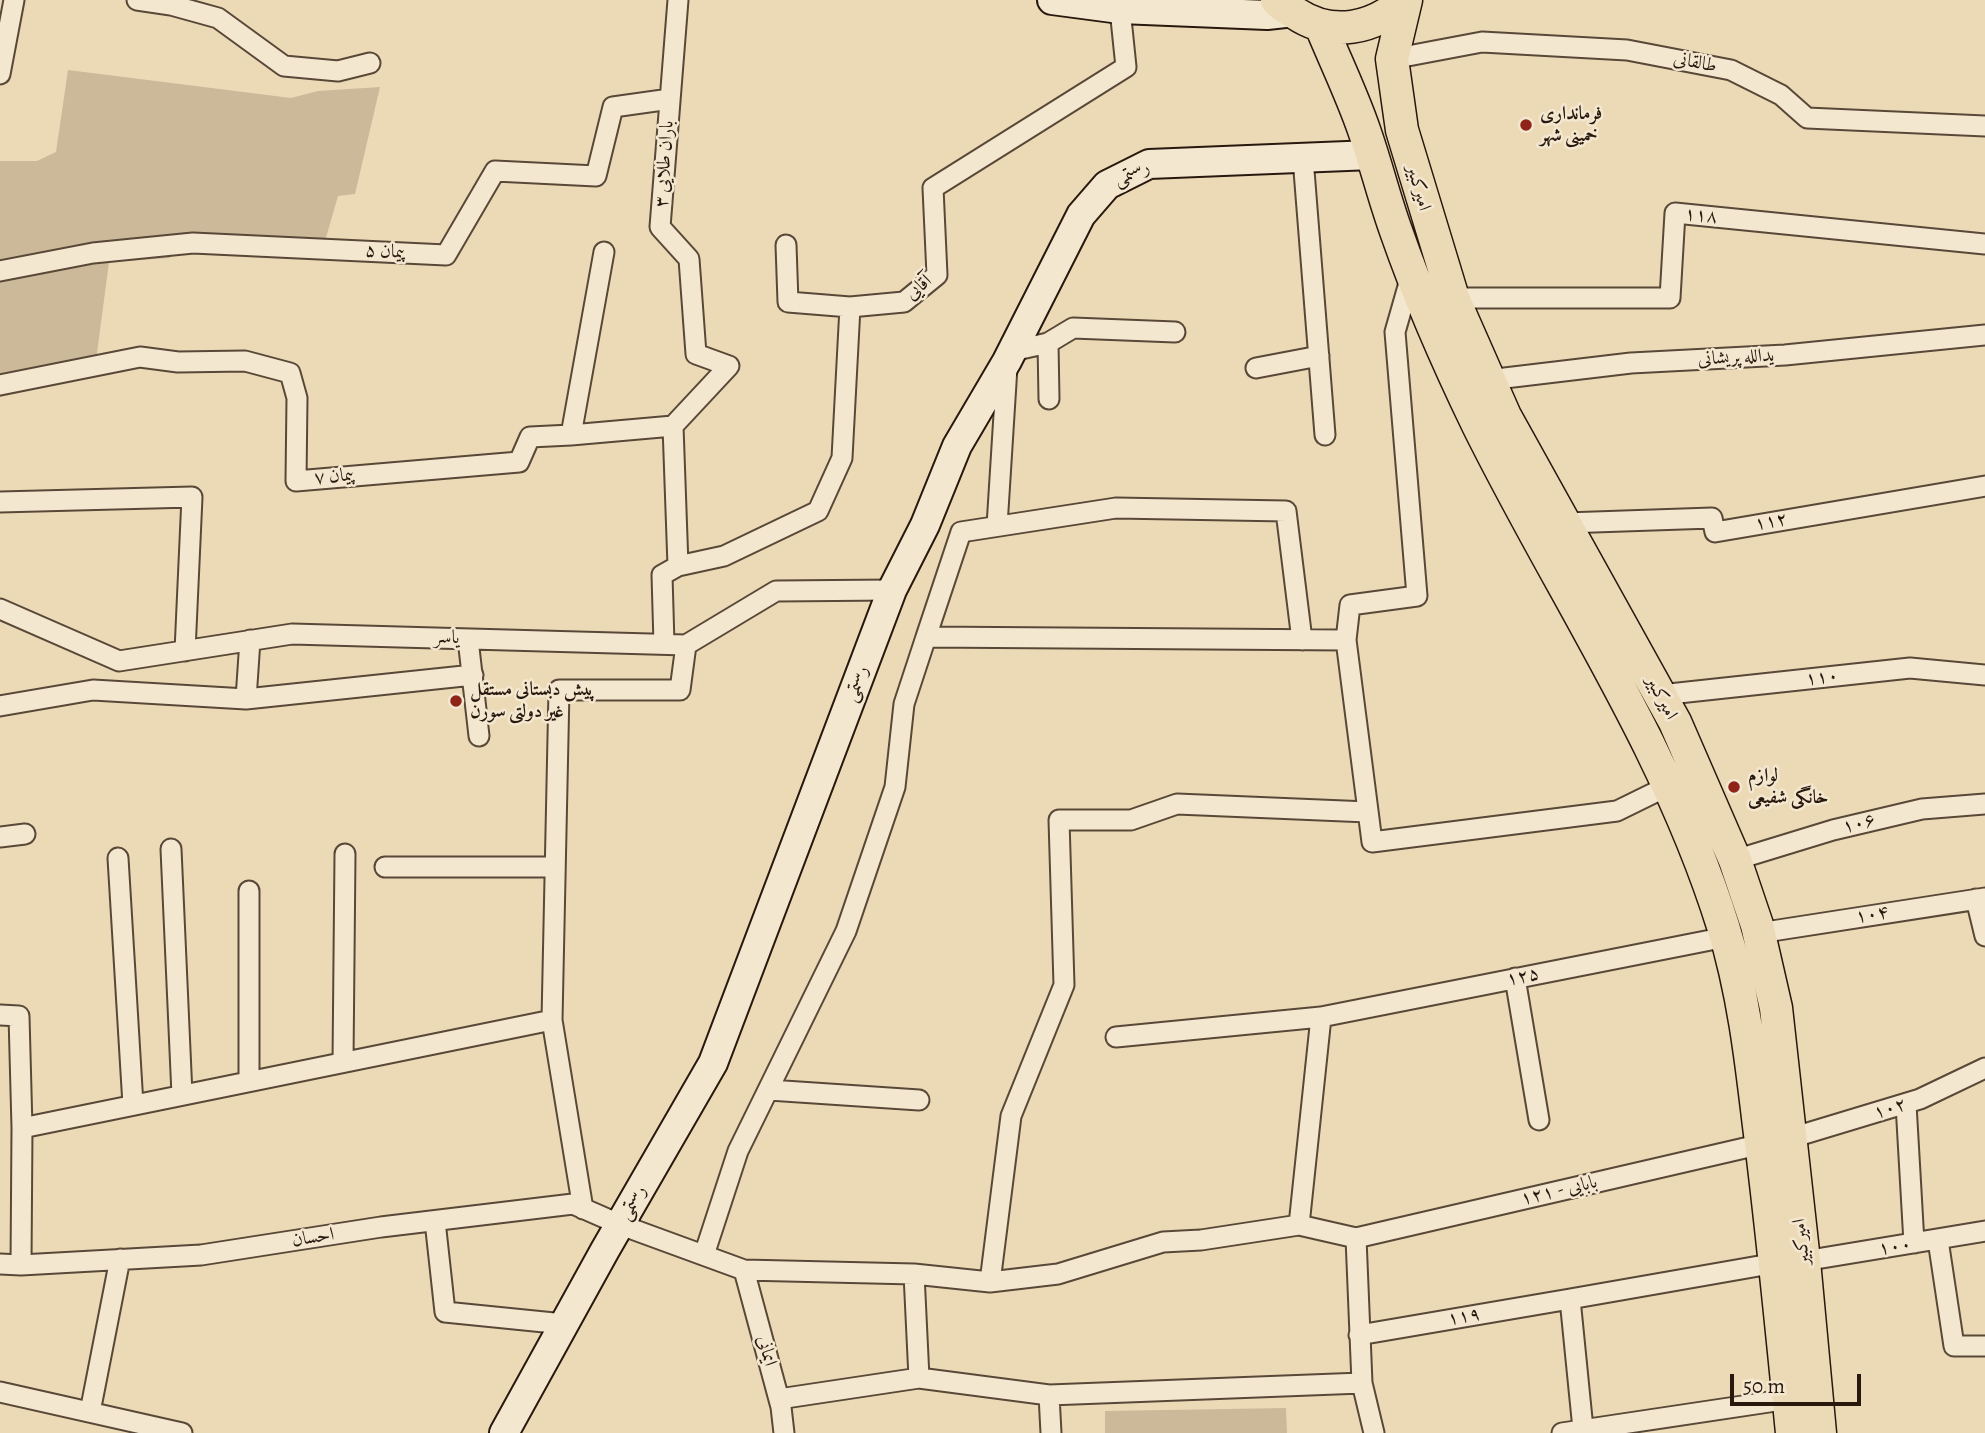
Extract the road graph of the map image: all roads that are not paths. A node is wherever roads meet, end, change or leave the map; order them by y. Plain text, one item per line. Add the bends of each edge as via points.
1 (14, 0) edge
2 (137, 0) edge
3 (678, 0) edge
4 (1052, 0) edge
5 (1406, 0) edge
6 (1119, 9) junction
7 (1297, 13) edge
8 (1392, 59) junction
9 (370, 63) dead end
10 (0, 74) edge
11 (670, 99) junction
12 (1985, 126) edge
13 (1372, 155) junction
14 (1303, 158) junction
15 (1985, 244) edge
16 (786, 245) dead end
17 (604, 252) dead end
18 (0, 271) edge
19 (1412, 273) junction
20 (1453, 298) junction
21 (850, 307) junction
22 (1175, 332) dead end
23 (1985, 335) edge
24 (1048, 343) junction
25 (1009, 356) junction
26 (1319, 356) junction
27 (1255, 368) dead end
28 (1488, 380) junction
29 (0, 385) edge
30 (1049, 399) dead end
31 (673, 426) junction
32 (571, 435) junction
33 (1325, 435) dead end
34 (1985, 486) edge
35 (0, 502) edge
36 (997, 526) junction
37 (1565, 544) junction
38 (678, 566) junction
39 (892, 590) junction
40 (0, 609) edge
41 (926, 637) junction
42 (468, 639) junction
43 (250, 640) junction
44 (1302, 640) junction
45 (1346, 640) junction
46 (664, 644) junction
47 (686, 645) junction
48 (185, 650) junction
49 (472, 675) junction
50 (1985, 675) edge
51 (1660, 695) junction
52 (246, 699) junction
53 (0, 706) edge
54 (479, 736) dead end
55 (1670, 785) junction
56 (1985, 804) edge
57 (1368, 812) junction
58 (24, 834) dead end
59 (0, 837) edge
60 (171, 849) dead end
61 (345, 854) dead end
62 (118, 858) dead end
63 (1735, 860) junction
64 (384, 867) dead end
65 (555, 867) junction
66 (249, 891) dead end
67 (1981, 899) edge
68 (1759, 933) junction
69 (1985, 936) edge
70 (1726, 937) junction
71 (1515, 978) junction
72 (0, 1015) edge
73 (1321, 1017) junction
74 (552, 1020) junction
75 (1116, 1037) dead end
76 (342, 1062) junction
77 (1985, 1068) edge
78 (249, 1081) junction
79 (769, 1090) junction
80 (183, 1095) junction
81 (919, 1100) dead end
82 (1906, 1104) junction
83 (133, 1105) junction
84 (1538, 1120) dead end
85 (22, 1128) junction
86 (1776, 1141) junction
87 (583, 1209) junction
88 (435, 1221) junction
89 (621, 1225) junction
90 (1299, 1225) junction
91 (1985, 1231) edge
92 (1356, 1238) junction
93 (1937, 1240) junction
94 (1914, 1243) junction
95 (704, 1255) junction
96 (120, 1259) junction
97 (1790, 1262) junction
98 (0, 1264) edge
99 (21, 1265) junction
100 (744, 1270) junction
101 (914, 1274) junction
102 (990, 1282) junction
103 (1570, 1299) junction
104 (564, 1324) junction
105 (1359, 1335) junction
106 (1985, 1346) edge
107 (919, 1378) junction
108 (1362, 1382) junction
109 (0, 1392) edge
110 (1049, 1395) junction
111 (779, 1399) junction
112 (1788, 1399) junction
113 (90, 1412) junction
114 (1583, 1429) junction
115 (182, 1433) edge
116 (504, 1433) edge
117 (784, 1433) edge
118 (1051, 1433) edge
119 (1374, 1433) edge
120 (1562, 1433) edge
121 (1792, 1433) edge
122 (1820, 1433) edge

1 - 10 street
2 - 9 street via 218,18 284,66 338,71
3 - 11 street, باران طلایی ۳
4 - 6 street
5 - 7 main road via 1381,19 1336,28
5 - 8 main road, امیرکبیر
6 - 7 street
6 - 21 street, آقایی via 1126,67 933,188 937,275 904,302
7 - 13 main road, امیرکبیر via 1363,128
8 - 12 street, طالقانی via 1482,42 1627,50 1731,70 1781,95 1807,118
8 - 20 main road, امیرکبیر via 1402,130
11 - 18 street, پیمان ۵ via 613,107 596,176 495,171 446,255 193,243 93,253
11 - 31 street, باران طلایی ۳ via 660,227 689,260 696,354 729,366
13 - 14 street, رستمی
13 - 19 main road, امیرکبیر
14 - 25 street, رستمی via 1149,164 1107,184 1081,215
14 - 26 street
15 - 20 street, ۱۱۸ via 1675,213 1670,298
16 - 21 street via 788,302
17 - 32 street
19 - 37 main road, امیرکبیر via 1479,427
19 - 45 street via 1395,332 1417,596 1350,605
20 - 28 main road, امیرکبیر
21 - 38 street via 842,458 818,511 724,556
22 - 24 street via 1073,328
23 - 28 street, یدالله پریشانی via 1786,355 1631,363
24 - 25 street
24 - 30 street
25 - 36 street
25 - 39 street, رستمی via 957,446
26 - 27 street
26 - 33 street
28 - 37 main road, امیرکبیر
29 - 32 street, پیمان ۷ via 140,357 178,362 245,360 290,373 297,398 296,481 519,462 530,437
31 - 32 street
31 - 38 street
34 - 37 street, ۱۱۲ via 1715,532 1712,518
35 - 48 street via 192,497
36 - 41 street via 961,532
36 - 44 street via 1116,509 1286,512
37 - 51 main road, امیرکبیر
37 - 55 main road, امیرکبیر
38 - 46 street via 662,575
39 - 47 street via 776,591
39 - 89 street, رستمی via 713,1063
40 - 48 street, یاسر via 119,661
41 - 44 street
41 - 79 street via 904,704 895,787 846,931
42 - 43 street, یاسر via 292,634
42 - 46 street, یاسر
42 - 49 street
43 - 48 street, یاسر
43 - 52 street
44 - 45 street
45 - 57 street
46 - 47 street, یاسر
47 - 65 street via 680,690 559,690
49 - 52 street
49 - 54 street
50 - 51 street, ۱۱۰ via 1910,668
51 - 63 main road, امیرکبیر
52 - 53 street via 93,690
55 - 57 street via 1617,811 1372,842
55 - 70 main road, امیرکبیر
56 - 63 street, ۱۰۶ via 1922,808
57 - 102 street via 1177,804 1132,820 1059,820 1064,985 1012,1116
58 - 59 street
60 - 80 street
61 - 76 street
62 - 83 street
63 - 68 main road, امیرکبیر
64 - 65 street
65 - 74 street
66 - 78 street
67 - 68 street, ۱۰۴
67 - 69 street
68 - 86 main road, امیرکبیر via 1776,1008
70 - 71 street, ۱۲۵
70 - 86 main road, امیرکبیر
71 - 73 street, ۱۲۵
71 - 84 street
72 - 85 street via 19,1016
73 - 75 street, ۱۲۵
73 - 90 street
74 - 76 street
74 - 87 street
76 - 78 street
77 - 82 street, ۱۰۲
78 - 80 street
79 - 81 street
79 - 95 street via 738,1151
80 - 83 street
82 - 86 street, ۱۰۲
82 - 94 street
83 - 85 street
85 - 99 street
86 - 92 street, بابایی - ۱۲۱
86 - 97 main road, امیرکبیر
87 - 88 street, احسان via 573,1205
87 - 89 street, احسان
88 - 96 street, احسان via 201,1255
88 - 104 street via 445,1312
89 - 95 street, احسان
89 - 104 street, رستمی
90 - 92 street
90 - 102 street, احسان via 1163,1242 1058,1274
91 - 93 street, ۱۰۰
92 - 105 street
93 - 94 street, ۱۰۰
93 - 106 street via 1954,1346
94 - 97 street, ۱۰۰
95 - 100 street, احسان
96 - 99 street, احسان
96 - 113 street
97 - 103 street, ۱۱۹
97 - 112 main road, امیرکبیر
97 - 122 main road, امیرکبیر
98 - 99 street, احسان
100 - 101 street, احسان
100 - 111 street, ایمانی
101 - 102 street, احسان
101 - 107 street
103 - 105 street, ۱۱۹
103 - 114 street
104 - 116 street, رستمی
105 - 108 street
107 - 110 street
107 - 111 street
108 - 110 street
108 - 119 street
109 - 113 street
110 - 118 street
111 - 117 street, ایمانی
112 - 114 street
112 - 121 main road, امیرکبیر
113 - 115 street
114 - 120 street

